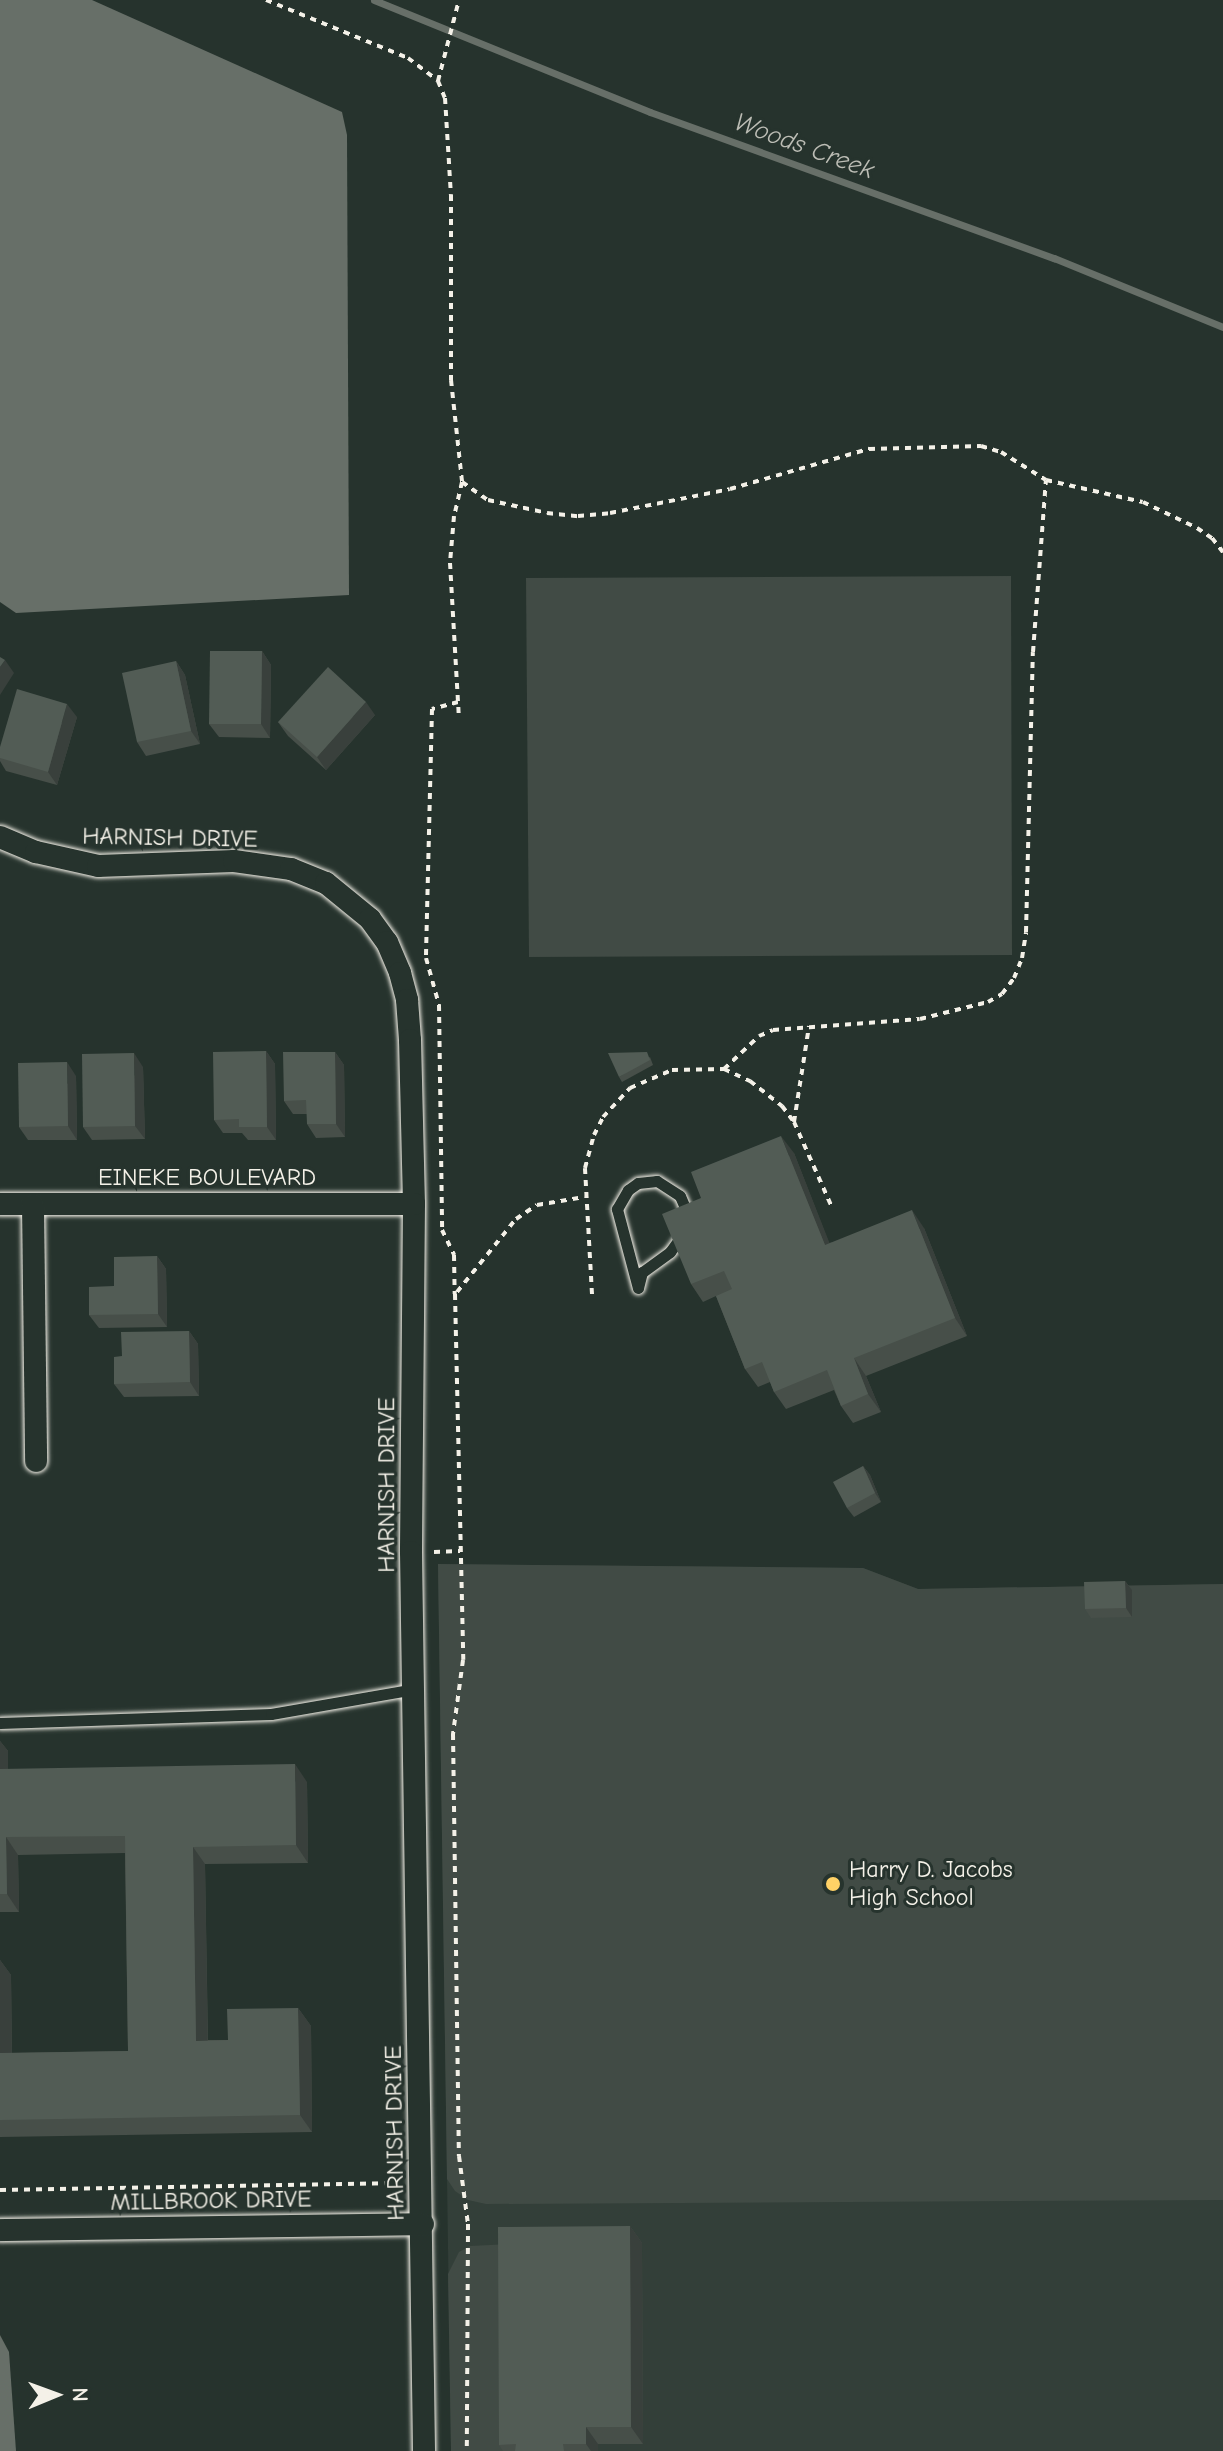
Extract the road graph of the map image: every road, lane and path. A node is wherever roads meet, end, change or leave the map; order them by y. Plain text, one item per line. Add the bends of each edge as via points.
1 (266, 0) edge
2 (459, 0) edge
3 (438, 81) junction
4 (1046, 480) junction
5 (462, 482) junction
6 (1223, 552) edge
7 (458, 702) junction
8 (459, 717) dead end
9 (0, 837) edge
10 (809, 1026) junction
11 (724, 1069) junction
12 (794, 1122) junction
13 (584, 1197) junction
14 (0, 1204) edge
15 (414, 1204) junction
16 (33, 1205) junction
17 (831, 1205) dead end
18 (638, 1288) joint
19 (455, 1294) junction
20 (592, 1294) dead end
21 (36, 1461) dead end
22 (415, 1689) junction
23 (0, 1723) edge
24 (388, 2183) dead end
25 (0, 2190) edge
26 (423, 2224) junction
27 (0, 2230) edge
28 (424, 2451) edge
29 (467, 2451) edge

1 - 3 path via 408,58
2 - 3 path
3 - 5 path via 445,98 450,181 451,380
4 - 5 path via 1001,452 952,444 869,449 730,489 589,515 547,513 488,500
4 - 6 path via 1143,502 1197,528
4 - 10 path via 1033,652 1026,932 1014,978 988,1002 946,1013
5 - 7 path via 450,563
7 - 8 path
7 - 19 path via 432,709 426,958 439,1005 442,1230 454,1255
9 - 15 street, HARNISH DRIVE via 36,852 98,866 234,861 291,869 348,899 387,942 407,1000
10 - 11 path via 759,1036
10 - 12 path
11 - 12 path via 750,1081
11 - 13 path via 672,1070 630,1088 594,1135
12 - 17 path
13 - 19 path via 537,1205 516,1219
13 - 20 path
14 - 16 street, EINEKE BOULEVARD
15 - 16 street, EINEKE BOULEVARD
15 - 22 street, HARNISH DRIVE
16 - 21 street
18 - 18 lane via 617,1209 628,1190 657,1181 680,1196 685,1208 683,1234 670,1252 642,1272
19 - 29 path via 463,1660 453,1734 459,2156 468,2224
22 - 23 lane via 271,1714
22 - 26 street, HARNISH DRIVE
24 - 25 path
26 - 27 street, MILLBROOK DRIVE
26 - 28 street, HARNISH DRIVE

